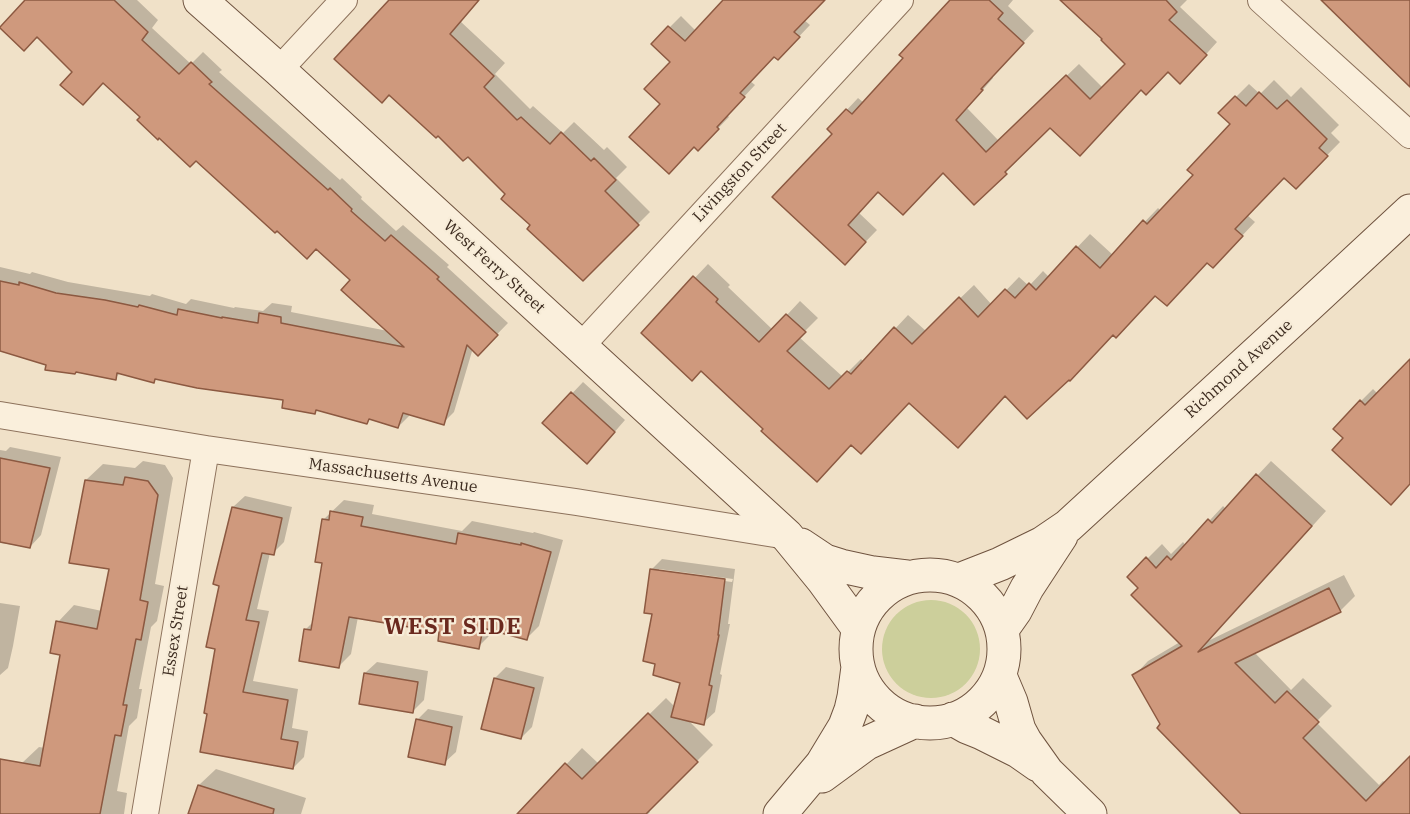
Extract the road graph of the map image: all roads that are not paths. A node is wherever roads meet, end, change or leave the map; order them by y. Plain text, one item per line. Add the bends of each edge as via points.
1 (200, 0) edge
2 (344, 0) edge
3 (900, 0) edge
4 (1261, 0) edge
5 (279, 70) junction
6 (1410, 135) edge
7 (1410, 211) edge
8 (581, 346) junction
9 (0, 415) edge
10 (206, 449) junction
11 (1068, 526) junction
12 (786, 537) junction
13 (907, 577) junction
14 (959, 580) junction
15 (858, 628) junction
16 (1003, 628) junction
17 (858, 667) junction
18 (1000, 676) junction
19 (953, 719) junction
20 (915, 721) junction
21 (1047, 772) junction
22 (785, 808) edge
23 (145, 814) edge
24 (1090, 814) edge

1 - 5 street, West Ferry Street
2 - 5 street
3 - 8 street, Livingston Street
4 - 6 street
5 - 8 street, West Ferry Street
7 - 11 street, Richmond Avenue
8 - 12 street, West Ferry Street
9 - 10 street, Massachusetts Avenue
10 - 12 street, Massachusetts Avenue via 576,502
10 - 23 street, Essex Street
11 - 14 street, Richmond Avenue via 1043,543
11 - 16 street, Richmond Avenue
12 - 13 street, West Ferry Street via 825,561
12 - 15 street, West Ferry Street
13 - 14 street via 933,575
13 - 15 street via 881,592
14 - 16 street via 987,599
15 - 17 street
16 - 18 street
17 - 20 street via 868,689 883,706
17 - 22 street via 845,726 822,764
18 - 19 street via 980,704
18 - 21 street via 1019,730
19 - 20 street
19 - 21 street via 1018,752
20 - 22 street via 867,743
21 - 24 street

